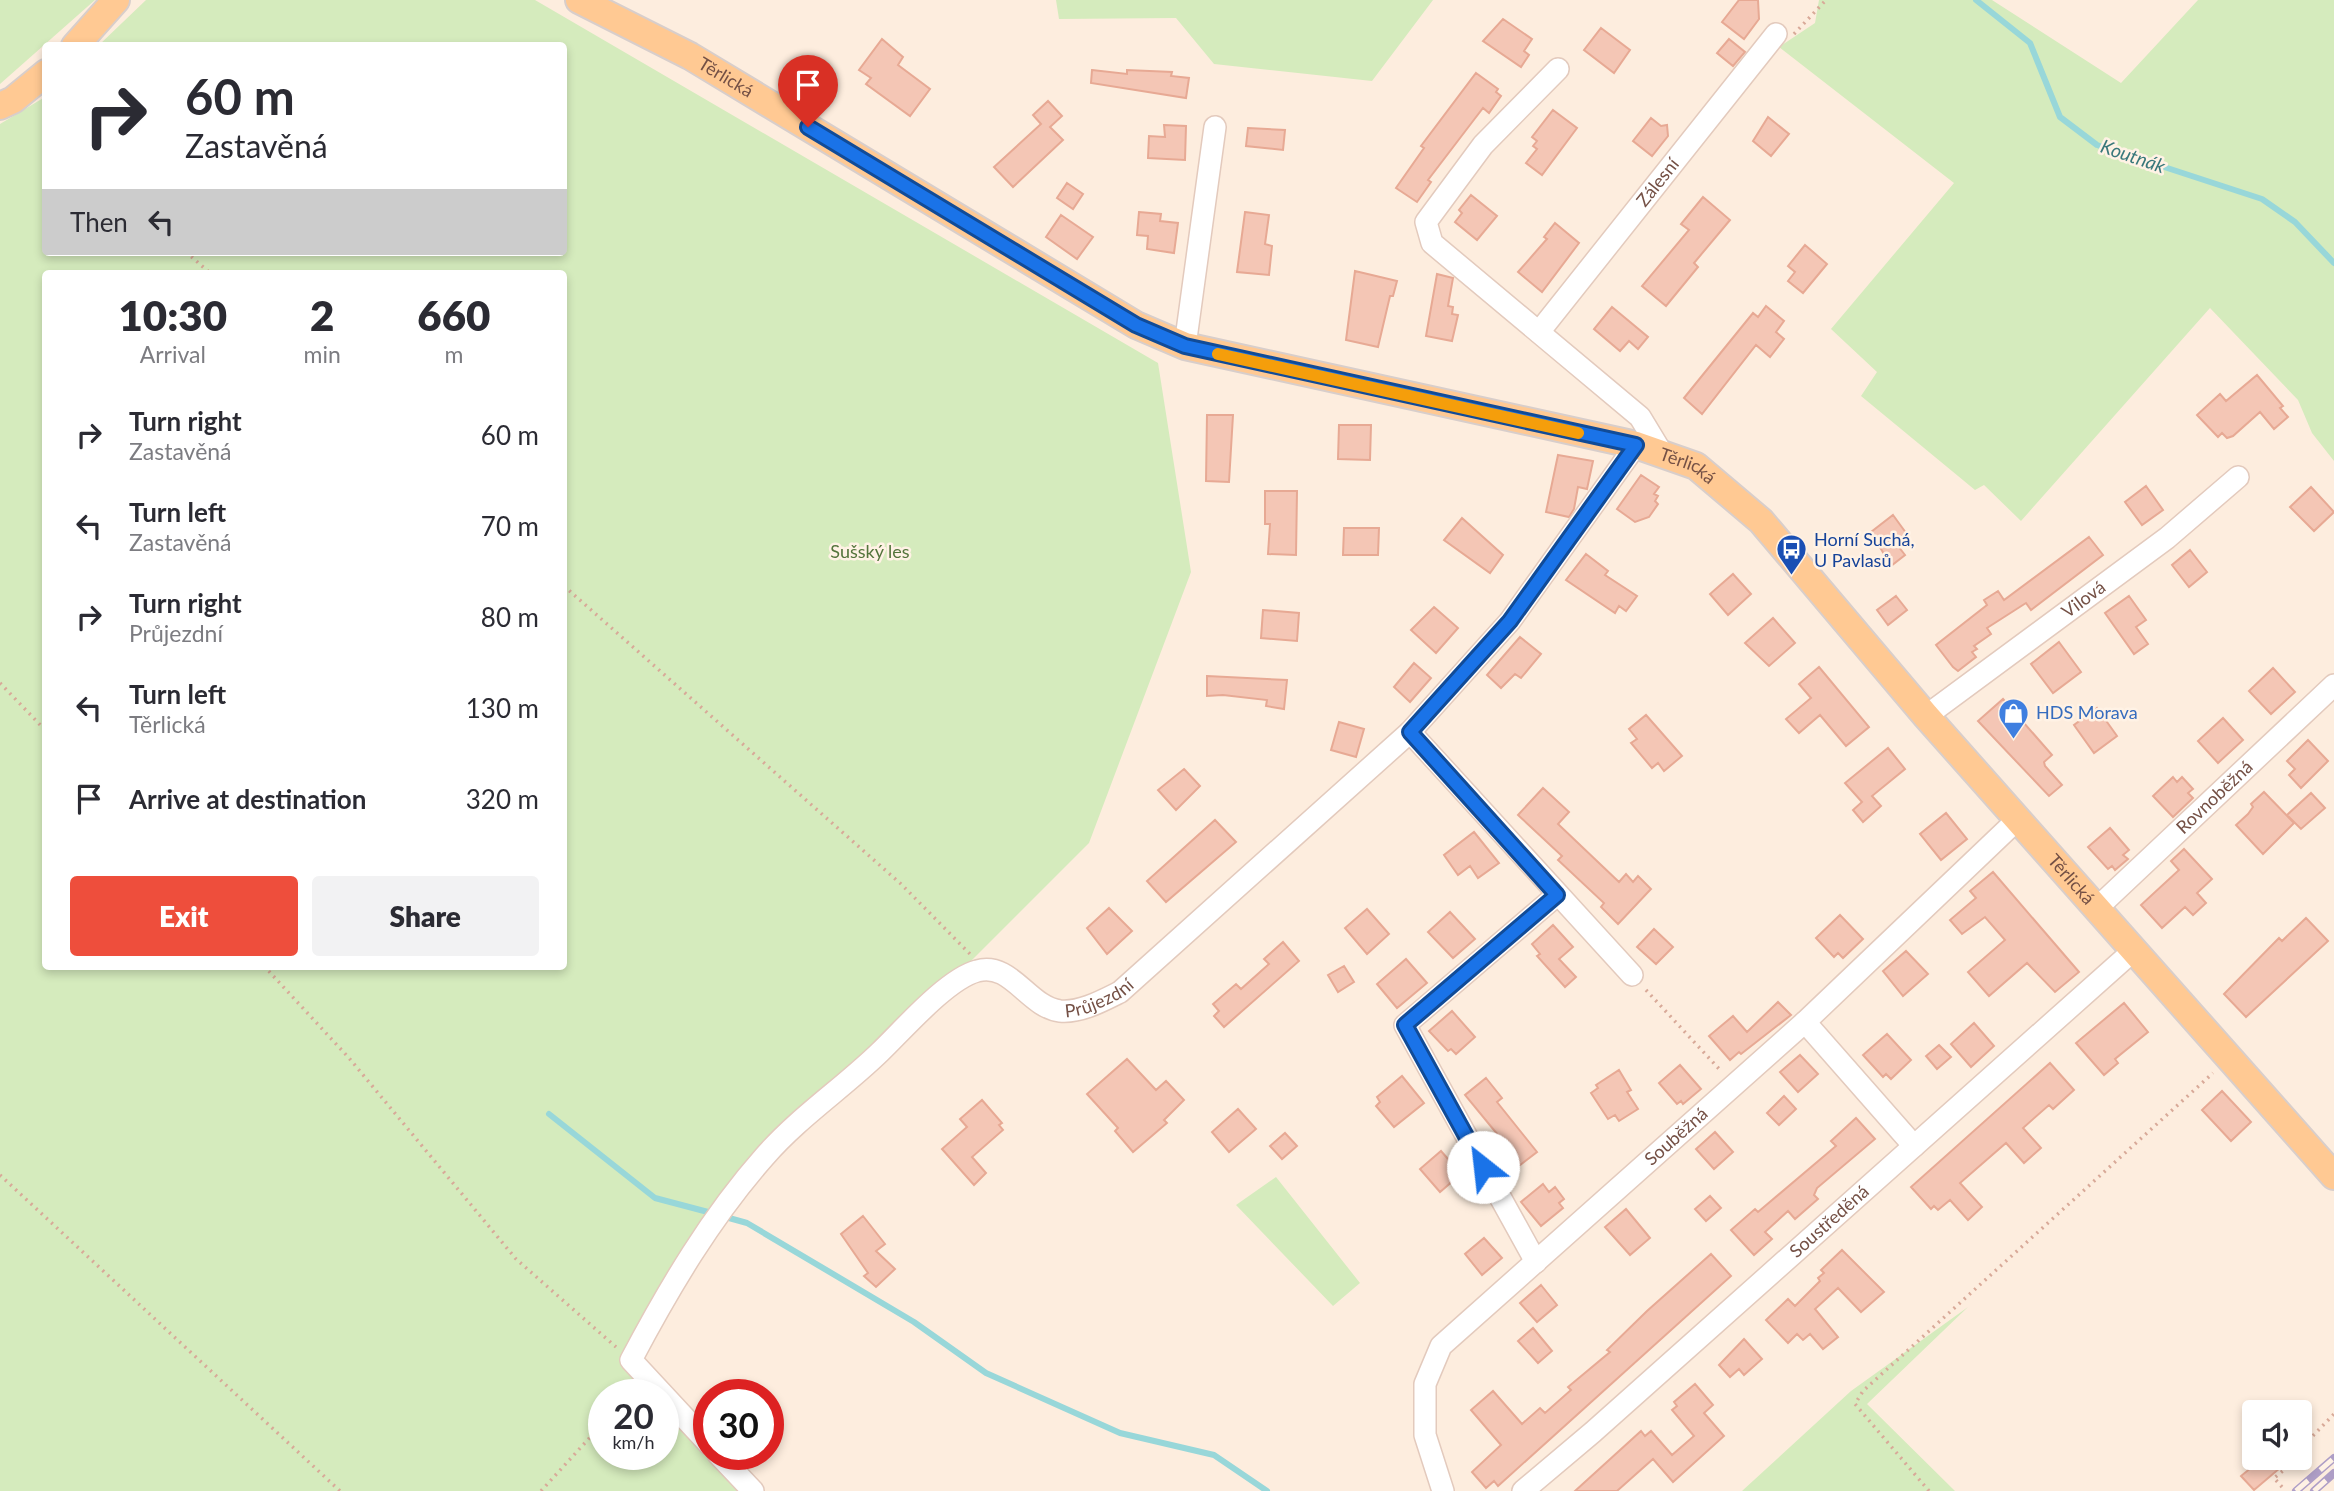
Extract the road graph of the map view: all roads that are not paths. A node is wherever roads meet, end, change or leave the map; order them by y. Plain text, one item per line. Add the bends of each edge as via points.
1 (116, 0) edge
2 (579, 0) edge
3 (1776, 34) road end
4 (79, 42) edge
5 (1558, 69) dead end
6 (42, 76) edge
7 (0, 106) edge
8 (1215, 127) dead end
9 (1539, 332) junction
10 (1185, 346) junction
11 (1636, 445) junction
12 (1663, 455) junction
13 (2238, 477) dead end
14 (2334, 685) edge
15 (1926, 716) junction
16 (1410, 732) junction
17 (2017, 820) junction
18 (1557, 895) junction
19 (2096, 909) junction
20 (2133, 951) junction
21 (1632, 975) road end
22 (1805, 1022) junction
23 (1914, 1146) junction
24 (2334, 1176) edge
25 (1536, 1262) junction
26 (693, 1427) edge
27 (733, 1470) edge
28 (752, 1491) edge
29 (1443, 1491) edge
30 (1522, 1491) edge

1 - 4 main road
2 - 10 main road, Těrlická via 690,56 1136,325
3 - 9 street, Zálesní
5 - 9 street via 1483,145 1426,222 1432,243
6 - 7 main road
8 - 10 street
9 - 12 street via 1640,417
10 - 11 main road, Těrlická
11 - 12 main road, Těrlická
11 - 16 street, Průjezdní via 1510,621
12 - 15 main road, Těrlická via 1696,466 1761,521
13 - 15 street, Vilová via 2167,538
14 - 19 street, Rovnoběžná
15 - 17 main road, Těrlická
16 - 18 street
16 - 26 street, Průjezdní via 1120,992 1079,1009 1061,1011 1036,1001 997,971 978,970 914,1018 766,1154 710,1226 631,1360
17 - 19 main road, Těrlická
17 - 22 street, Souběžná
18 - 21 street
18 - 25 street via 1405,1025
19 - 20 main road, Těrlická
20 - 23 street, Soustředěná
20 - 24 main road, Těrlická
22 - 23 street
22 - 25 street, Souběžná
23 - 30 street, Soustředěná
25 - 29 street, Souběžná via 1441,1346 1425,1384 1425,1435
27 - 28 street

